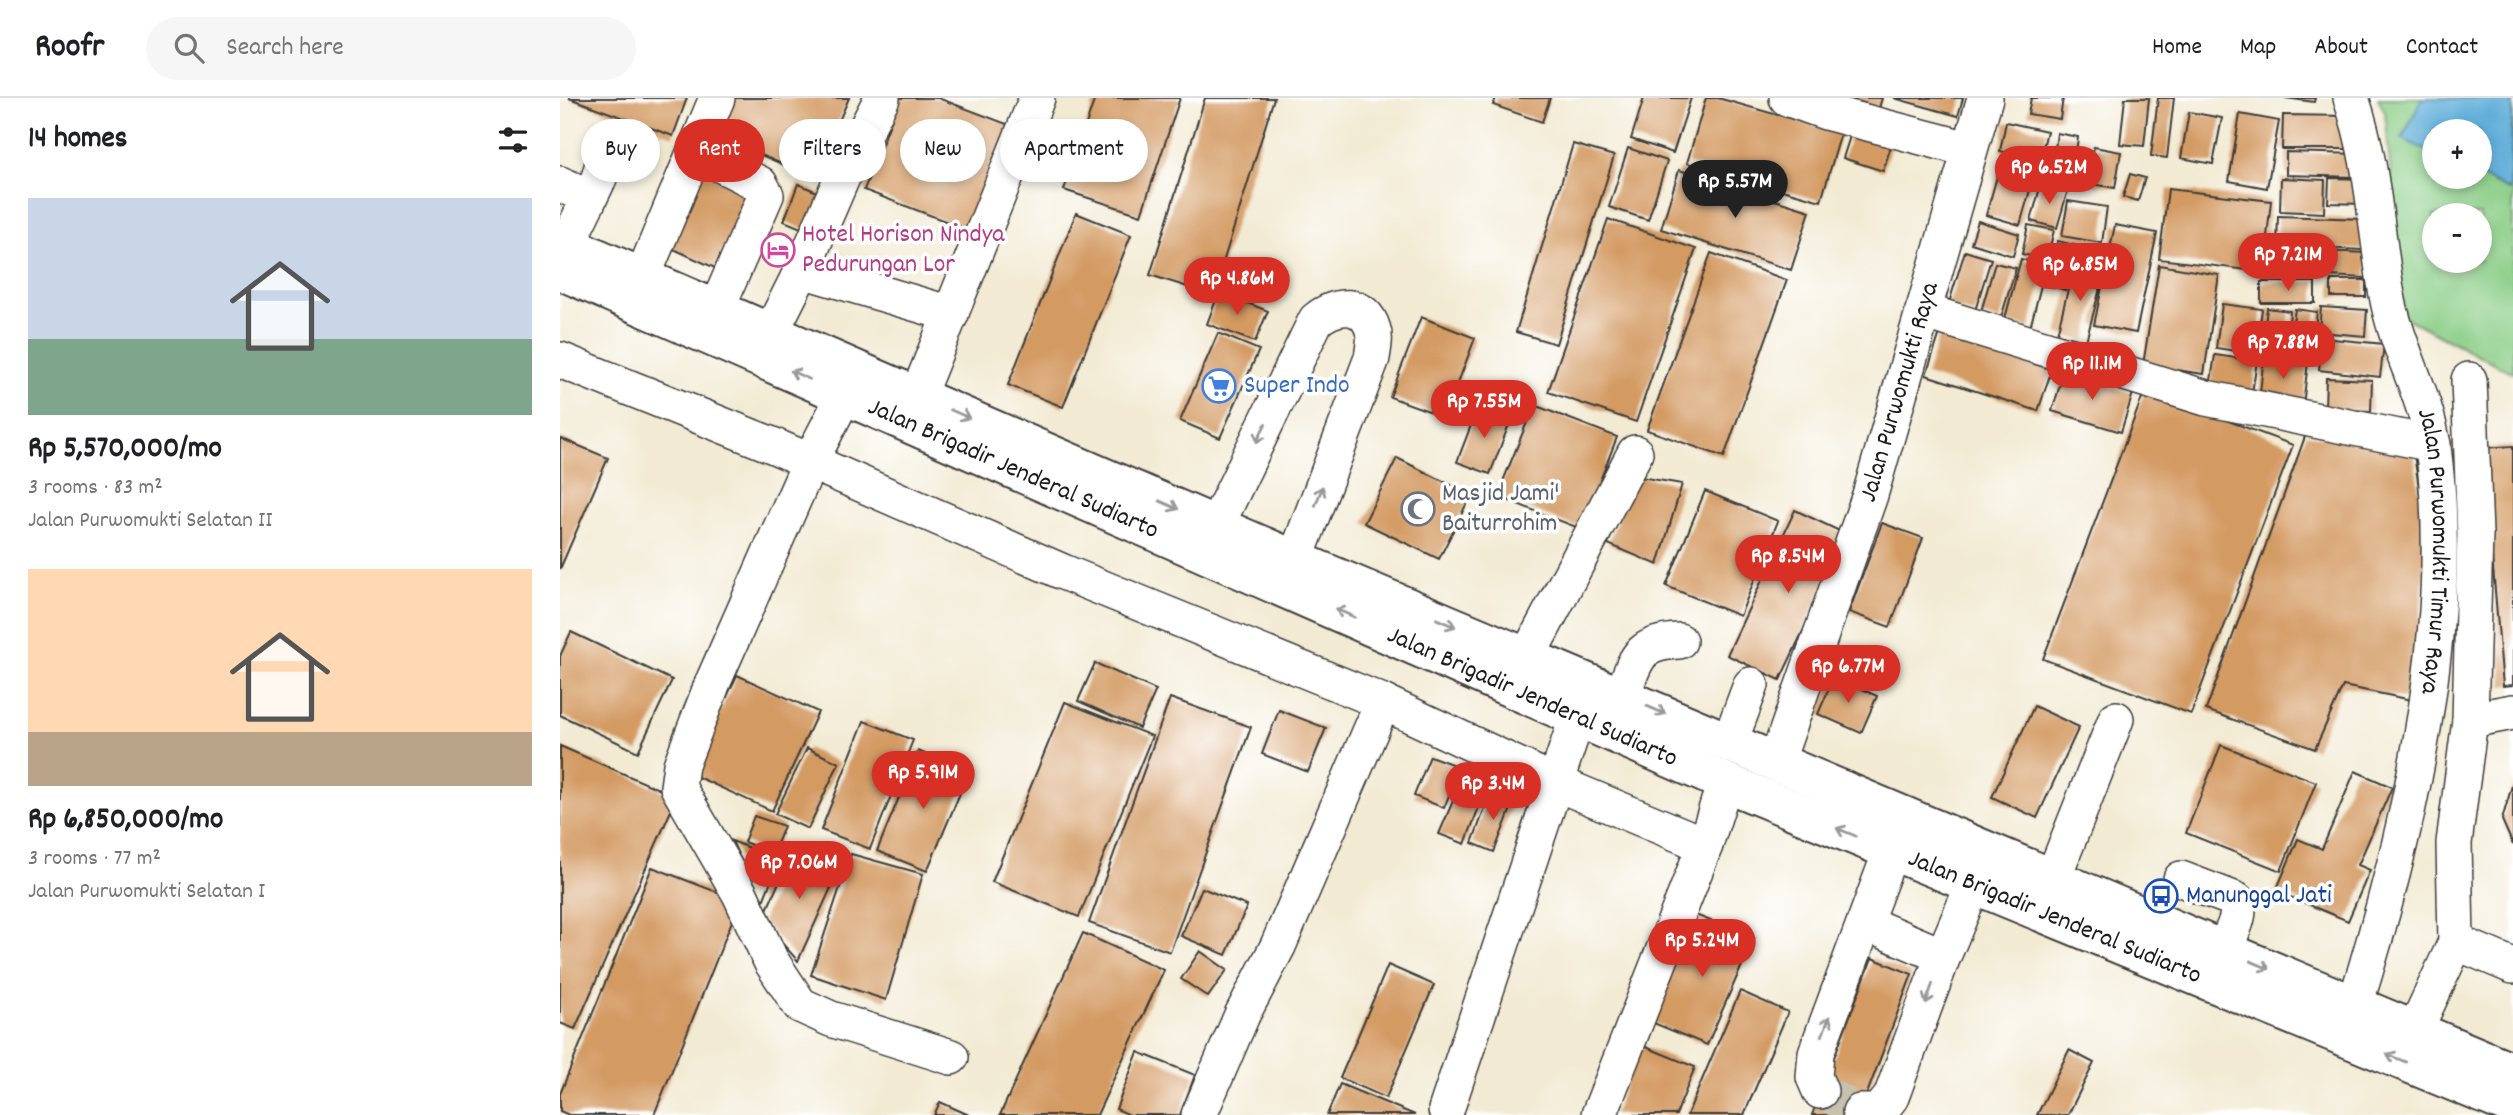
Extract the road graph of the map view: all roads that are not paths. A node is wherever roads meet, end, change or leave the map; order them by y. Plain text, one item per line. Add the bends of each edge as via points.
1 (717, 98) edge
2 (882, 98) edge
3 (1037, 98) edge
4 (1787, 98) edge
5 (1985, 98) edge
6 (2351, 98) edge
7 (1968, 149) junction
8 (592, 182) edge
9 (757, 182) edge
10 (573, 193) edge
11 (562, 252) edge
12 (802, 270) junction
13 (643, 276) junction
14 (717, 308) junction
15 (1923, 311) junction
16 (951, 314) junction
17 (771, 332) junction
18 (560, 360) edge
19 (2469, 380) dead end
20 (845, 394) junction
21 (918, 396) junction
22 (2433, 444) junction
23 (1636, 453) dead end
24 (810, 462) junction
25 (1216, 526) junction
26 (1295, 560) junction
27 (1679, 641) dead end
28 (1527, 656) junction
29 (1751, 685) dead end
30 (1622, 696) junction
31 (1383, 702) junction
32 (2513, 712) edge
33 (2116, 719) dead end
34 (2470, 720) junction
35 (1575, 724) junction
36 (1730, 741) junction
37 (1777, 761) junction
38 (1559, 776) junction
39 (1725, 782) junction
40 (1704, 845) junction
41 (1891, 850) junction
42 (2053, 878) junction
43 (2181, 880) dead end
44 (1973, 886) junction
45 (1865, 923) junction
46 (2456, 942) junction
47 (2223, 950) junction
48 (1943, 956) junction
49 (2513, 966) edge
50 (2355, 1005) junction
51 (2415, 1030) junction
52 (951, 1057) dead end
53 (2513, 1072) edge
54 (1820, 1091) dead end
55 (2513, 1106) edge
56 (1446, 1110) dead end
57 (1860, 1112) dead end
58 (1199, 1115) edge
59 (1599, 1115) edge

1 - 13 street
2 - 12 street
3 - 16 street
4 - 7 street
5 - 7 street, Jalan Purwomukti Raya
6 - 22 street, Jalan Purwomukti Timur Raya via 2370,160 2387,297
7 - 15 street, Jalan Purwomukti Raya
8 - 10 street
9 - 14 street via 766,195
10 - 11 street
11 - 13 main road, Jalan Brigadir Jenderal Sudiarto
20 -> 11 main road, Jalan Brigadir Jenderal Sudiarto
12 - 16 street
12 - 17 street
13 - 14 main road, Jalan Brigadir Jenderal Sudiarto
14 - 17 main road, Jalan Brigadir Jenderal Sudiarto
15 - 22 street via 2206,398
15 - 37 street, Jalan Purwomukti Raya via 1853,548
16 - 21 street
17 - 21 main road, Jalan Brigadir Jenderal Sudiarto
18 - 24 street
19 - 34 street via 2475,534
20 - 24 street
35 -> 20 main road, Jalan Brigadir Jenderal Sudiarto
21 -> 25 main road, Jalan Brigadir Jenderal Sudiarto
22 - 50 street, Jalan Purwomukti Timur Raya via 2439,541 2421,736 2399,855
23 - 28 street
24 - 31 street via 1062,572
24 - 52 street via 713,682 681,765 678,787 740,894 771,961 800,1005
25 - 26 main road, Jalan Brigadir Jenderal Sudiarto
26 -> 25 street via 1372,358 1374,332 1367,316 1353,308 1330,308 1316,320
26 -> 28 main road, Jalan Brigadir Jenderal Sudiarto
27 - 30 street via 1657,642 1641,651
28 - 30 main road, Jalan Brigadir Jenderal Sudiarto
29 - 36 street
30 -> 36 main road, Jalan Brigadir Jenderal Sudiarto
31 - 38 street
31 - 58 street
32 - 34 street
33 - 42 street
34 - 46 street via 2454,843
35 - 38 street
35 - 39 main road, Jalan Brigadir Jenderal Sudiarto
36 - 37 main road, Jalan Brigadir Jenderal Sudiarto
37 - 42 main road, Jalan Brigadir Jenderal Sudiarto
38 - 40 street
38 - 56 street
39 - 40 street
41 -> 39 main road, Jalan Brigadir Jenderal Sudiarto
40 - 59 street
41 - 44 main road, Jalan Brigadir Jenderal Sudiarto
41 - 45 street
42 - 47 main road, Jalan Brigadir Jenderal Sudiarto
43 - 47 street via 2236,900 2237,915
44 - 48 street
55 -> 44 main road, Jalan Brigadir Jenderal Sudiarto
45 - 48 street
54 -> 45 street via 1814,1077 1816,1053
46 - 49 street
46 - 51 street
47 -> 50 main road, Jalan Brigadir Jenderal Sudiarto
48 -> 57 street via 1891,1097 1879,1112
50 - 51 main road, Jalan Brigadir Jenderal Sudiarto
51 - 53 main road, Jalan Brigadir Jenderal Sudiarto

